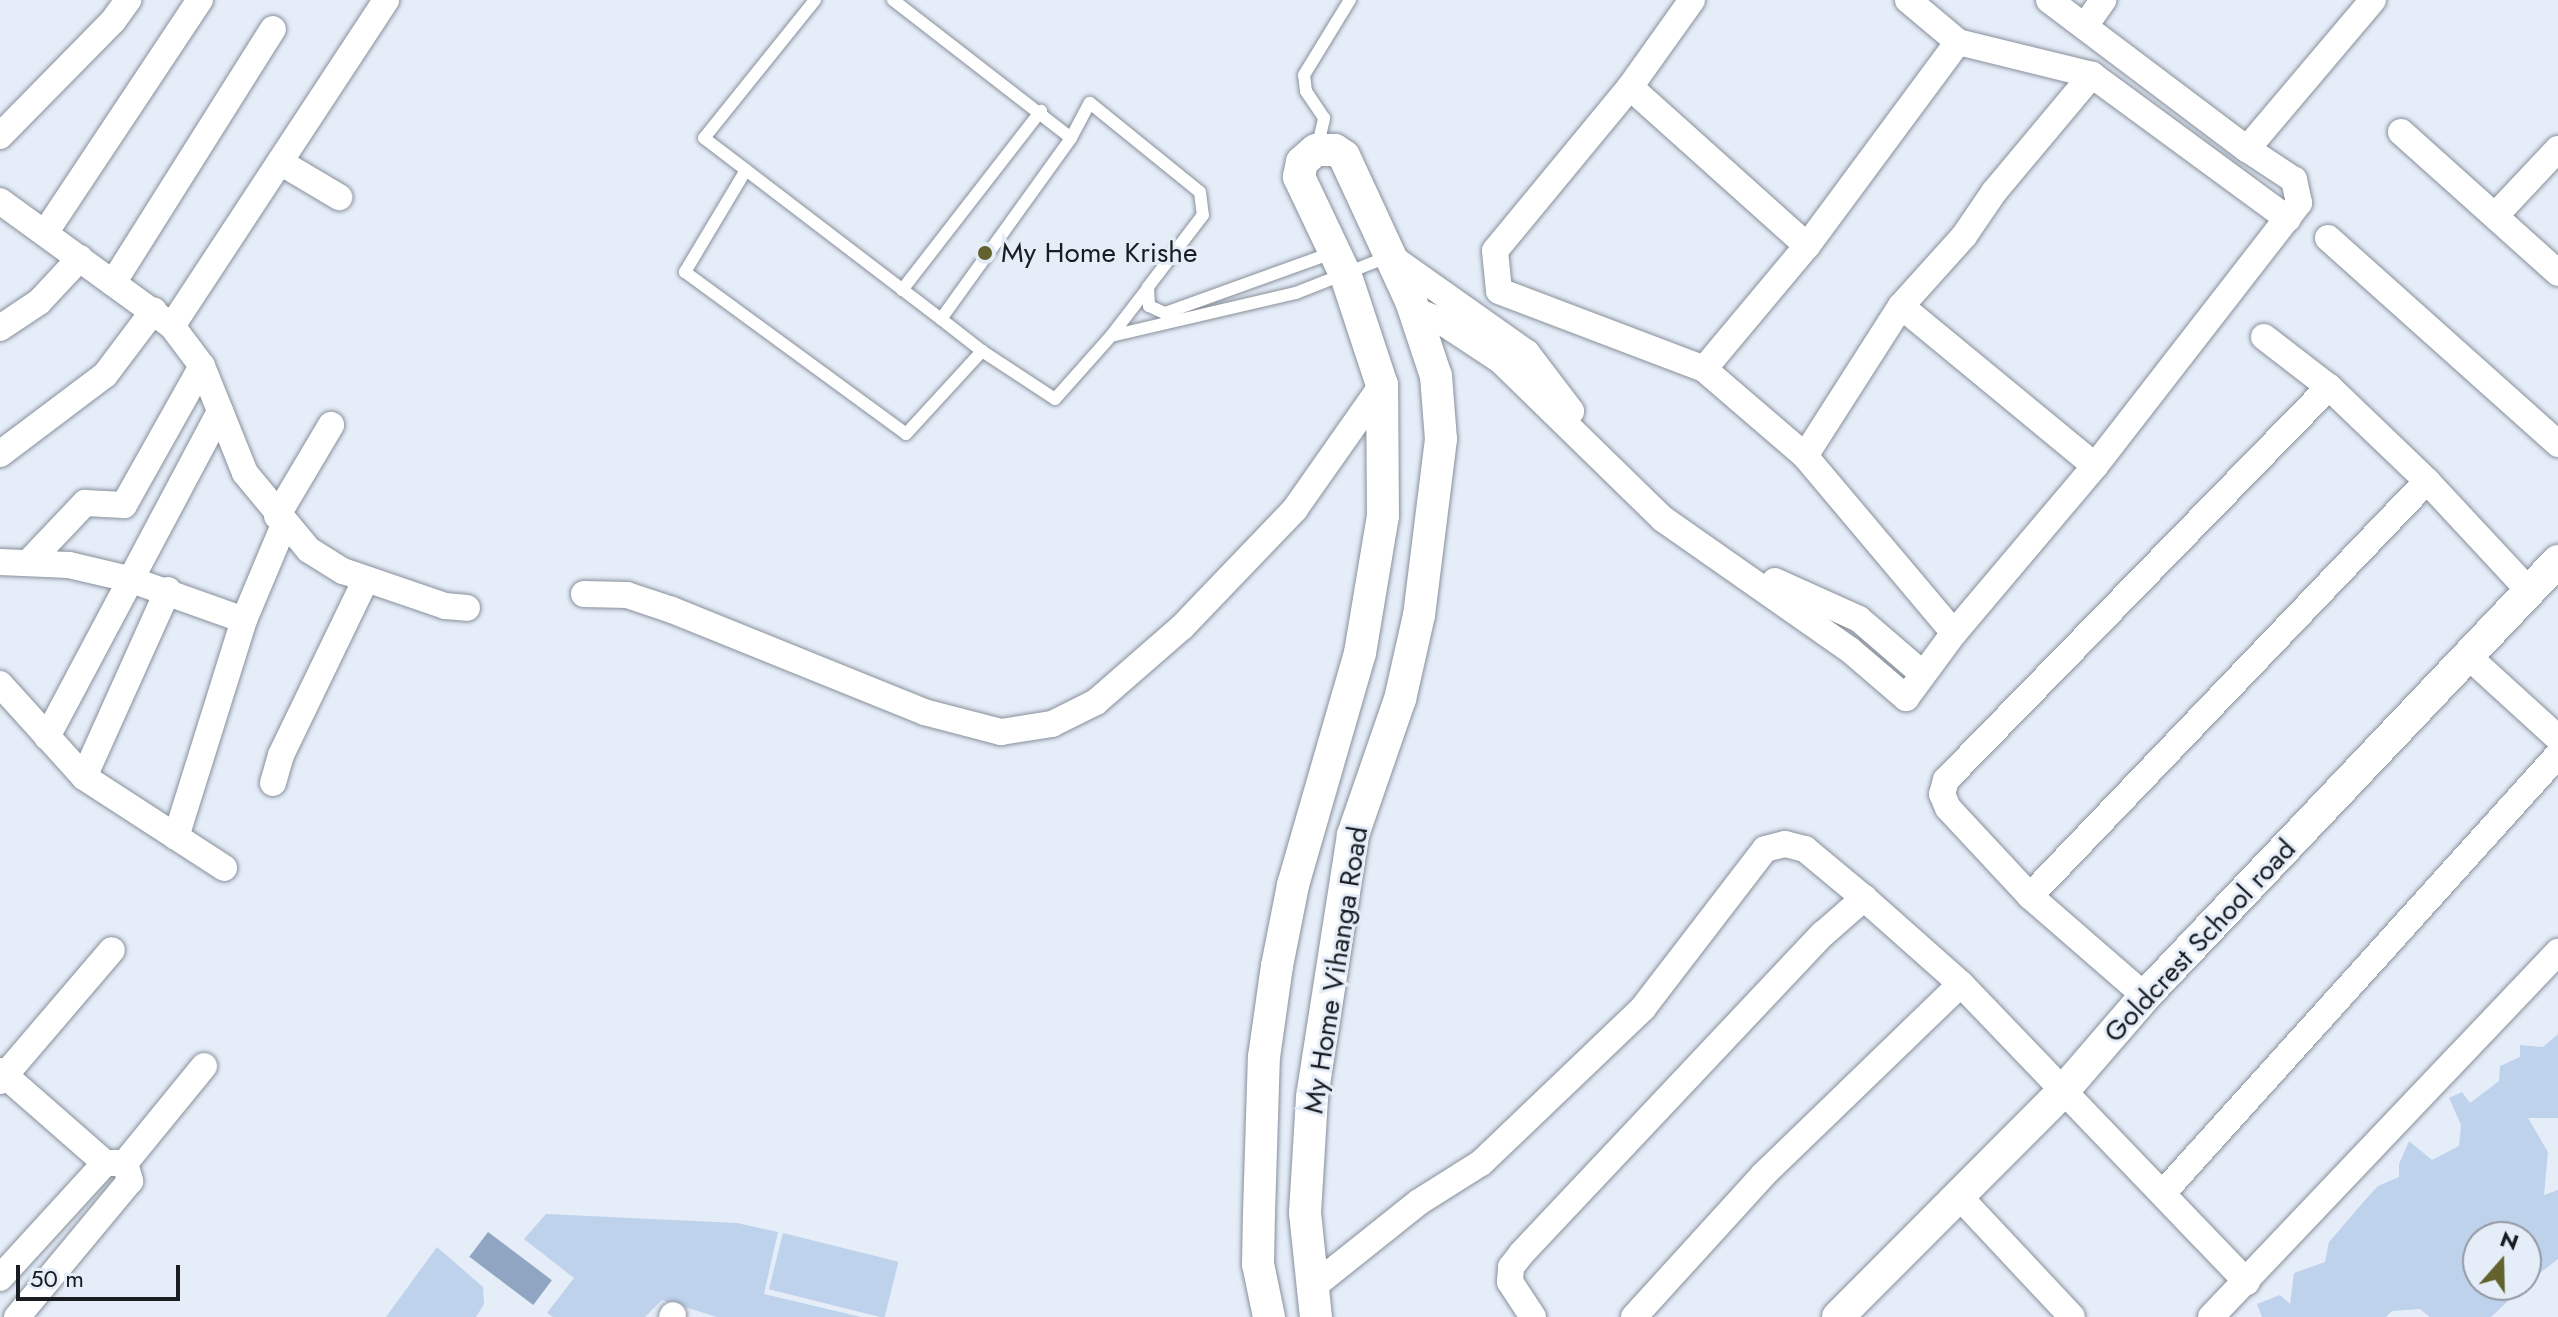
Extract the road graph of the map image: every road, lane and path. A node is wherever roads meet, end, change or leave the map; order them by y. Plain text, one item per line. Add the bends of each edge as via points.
1 (128, 0) edge
2 (200, 0) edge
3 (386, 0) edge
4 (815, 0) edge
5 (893, 0) edge
6 (1350, 0) edge
7 (1692, 0) edge
8 (1908, 0) edge
9 (2049, 0) edge
10 (2103, 0) edge
11 (2373, 0) edge
12 (2085, 26) junction
13 (273, 29) dead end
14 (1958, 42) junction
15 (2092, 75) junction
16 (1630, 87) junction
17 (1041, 111) junction
18 (2401, 132) dead end
19 (0, 136) edge
20 (1071, 138) junction
21 (2247, 149) junction
22 (2558, 149) edge
23 (1316, 150) junction
24 (280, 162) junction
25 (746, 170) junction
26 (339, 197) dead end
27 (0, 201) edge
28 (2495, 216) junction
29 (2288, 219) junction
30 (45, 233) junction
31 (2328, 238) dead end
32 (1807, 246) junction
33 (1390, 256) junction
34 (80, 258) junction
35 (1340, 264) junction
36 (2558, 273) edge
37 (113, 283) junction
38 (1148, 287) junction
39 (902, 290) junction
40 (1901, 306) junction
41 (1414, 310) junction
42 (163, 318) junction
43 (941, 319) junction
44 (0, 328) edge
45 (1111, 336) junction
46 (2264, 337) dead end
47 (982, 351) junction
48 (202, 366) junction
49 (1704, 369) junction
50 (1382, 385) junction
51 (2329, 387) junction
52 (220, 411) junction
53 (331, 425) dead end
54 (2558, 444) edge
55 (0, 454) edge
56 (1805, 456) junction
57 (2095, 466) junction
58 (2427, 481) junction
59 (280, 520) junction
60 (2558, 561) edge
61 (0, 562) edge
62 (28, 563) junction
63 (129, 579) junction
64 (366, 579) junction
65 (168, 590) junction
66 (2530, 592) junction
67 (584, 594) dead end
68 (467, 608) dead end
69 (244, 620) junction
70 (1954, 633) junction
71 (2469, 657) junction
72 (1923, 674) junction
73 (0, 684) edge
74 (47, 737) junction
75 (2558, 738) edge
76 (2558, 755) edge
77 (84, 777) junction
78 (273, 783) dead end
79 (176, 837) junction
80 (224, 868) dead end
81 (2030, 896) junction
82 (1864, 898) junction
83 (112, 950) dead end
84 (2558, 952) edge
85 (1961, 984) junction
86 (2145, 996) junction
87 (204, 1066) dead end
88 (2, 1076) edge
89 (2064, 1090) junction
90 (115, 1163) junction
91 (2163, 1193) junction
92 (1957, 1194) junction
93 (0, 1278) edge
94 (2247, 1282) junction
95 (1313, 1303) edge
96 (2054, 1311) edge
97 (17, 1317) edge
98 (1269, 1317) edge
99 (1533, 1317) edge
100 (1634, 1317) edge
101 (1838, 1317) edge
102 (2211, 1317) edge

1 - 19 street
2 - 30 street
3 - 24 street
4 - 25 lane via 704,138
5 - 17 lane
6 - 23 lane via 1304,75 1306,91 1324,118
7 - 16 street
8 - 14 street
9 - 12 street
10 - 12 street
11 - 21 street
12 - 21 street
13 - 37 street
14 - 15 street
14 - 32 street
15 - 29 street
15 - 40 street
16 - 32 street
16 - 49 street via 1495,251 1499,291
17 - 20 lane
17 - 39 lane
18 - 28 street
20 - 38 lane via 1090,103 1200,192 1203,215
20 - 43 lane
21 - 29 street via 2294,180 2299,203
22 - 28 street
23 - 33 street, My Home Vihanga Road via 1344,156
23 - 35 street via 1302,162 1299,177
24 - 26 street
24 - 42 street
25 - 39 lane
25 - 47 lane via 685,272 906,434
27 - 30 street
28 - 36 street
29 - 57 street
30 - 34 street
31 - 54 street
32 - 49 street
33 - 35 lane
33 - 41 street, My Home Vihanga Road
33 - 72 street via 1527,353 1591,437 1716,545 1786,588 1859,619
34 - 37 street
34 - 44 street via 39,302
35 - 38 lane via 1165,313 1149,306
35 - 45 lane via 1296,293
35 - 50 street
37 - 42 street
38 - 45 lane
39 - 43 lane
40 - 56 street
40 - 57 street
41 - 72 street via 1500,360 1663,519 1850,650 1906,698
41 - 95 street, My Home Vihanga Road via 1436,376 1441,439 1419,615 1400,699 1353,835 1312,1098 1305,1213
42 - 48 street
42 - 55 street via 105,375
43 - 47 lane
45 - 47 lane via 1055,399
46 - 51 street
48 - 52 street
48 - 62 street via 124,505 85,503
49 - 56 street
50 - 67 street via 1295,509 1182,627 1096,702 1052,724 1001,732 924,712 672,610 627,595
50 - 98 street via 1383,516 1360,653 1293,885 1264,1057 1258,1264
51 - 58 street
51 - 81 street via 1946,780 1942,794 1948,808
52 - 59 street via 245,473
52 - 63 street
53 - 59 street
56 - 70 street
57 - 70 street
58 - 66 street
58 - 81 street
59 - 64 street via 309,550
59 - 69 street
60 - 66 street, Goldcrest School road
61 - 62 street
62 - 63 street via 69,565
63 - 65 street
63 - 74 street
64 - 68 street via 445,606
64 - 78 street via 281,755
65 - 69 street
65 - 77 street
66 - 71 street, Goldcrest School road
69 - 79 street
70 - 72 street
71 - 75 street
71 - 86 street, Goldcrest School road
73 - 74 street
74 - 77 street
76 - 91 street
77 - 79 street
79 - 80 street
81 - 86 street
82 - 85 street
82 - 95 street via 1805,849 1785,844 1765,849 1633,1018 1481,1163 1419,1202
82 - 99 street via 1823,934 1521,1254 1511,1267 1510,1282
83 - 88 street
84 - 94 street
85 - 89 street
85 - 100 street via 1763,1175
86 - 89 street, Goldcrest School road
87 - 90 street
88 - 90 street
89 - 91 street
89 - 92 street, Goldcrest School road
90 - 93 street
90 - 97 street via 130,1181
91 - 94 street
92 - 96 street
92 - 101 street, Goldcrest School road
94 - 102 street

